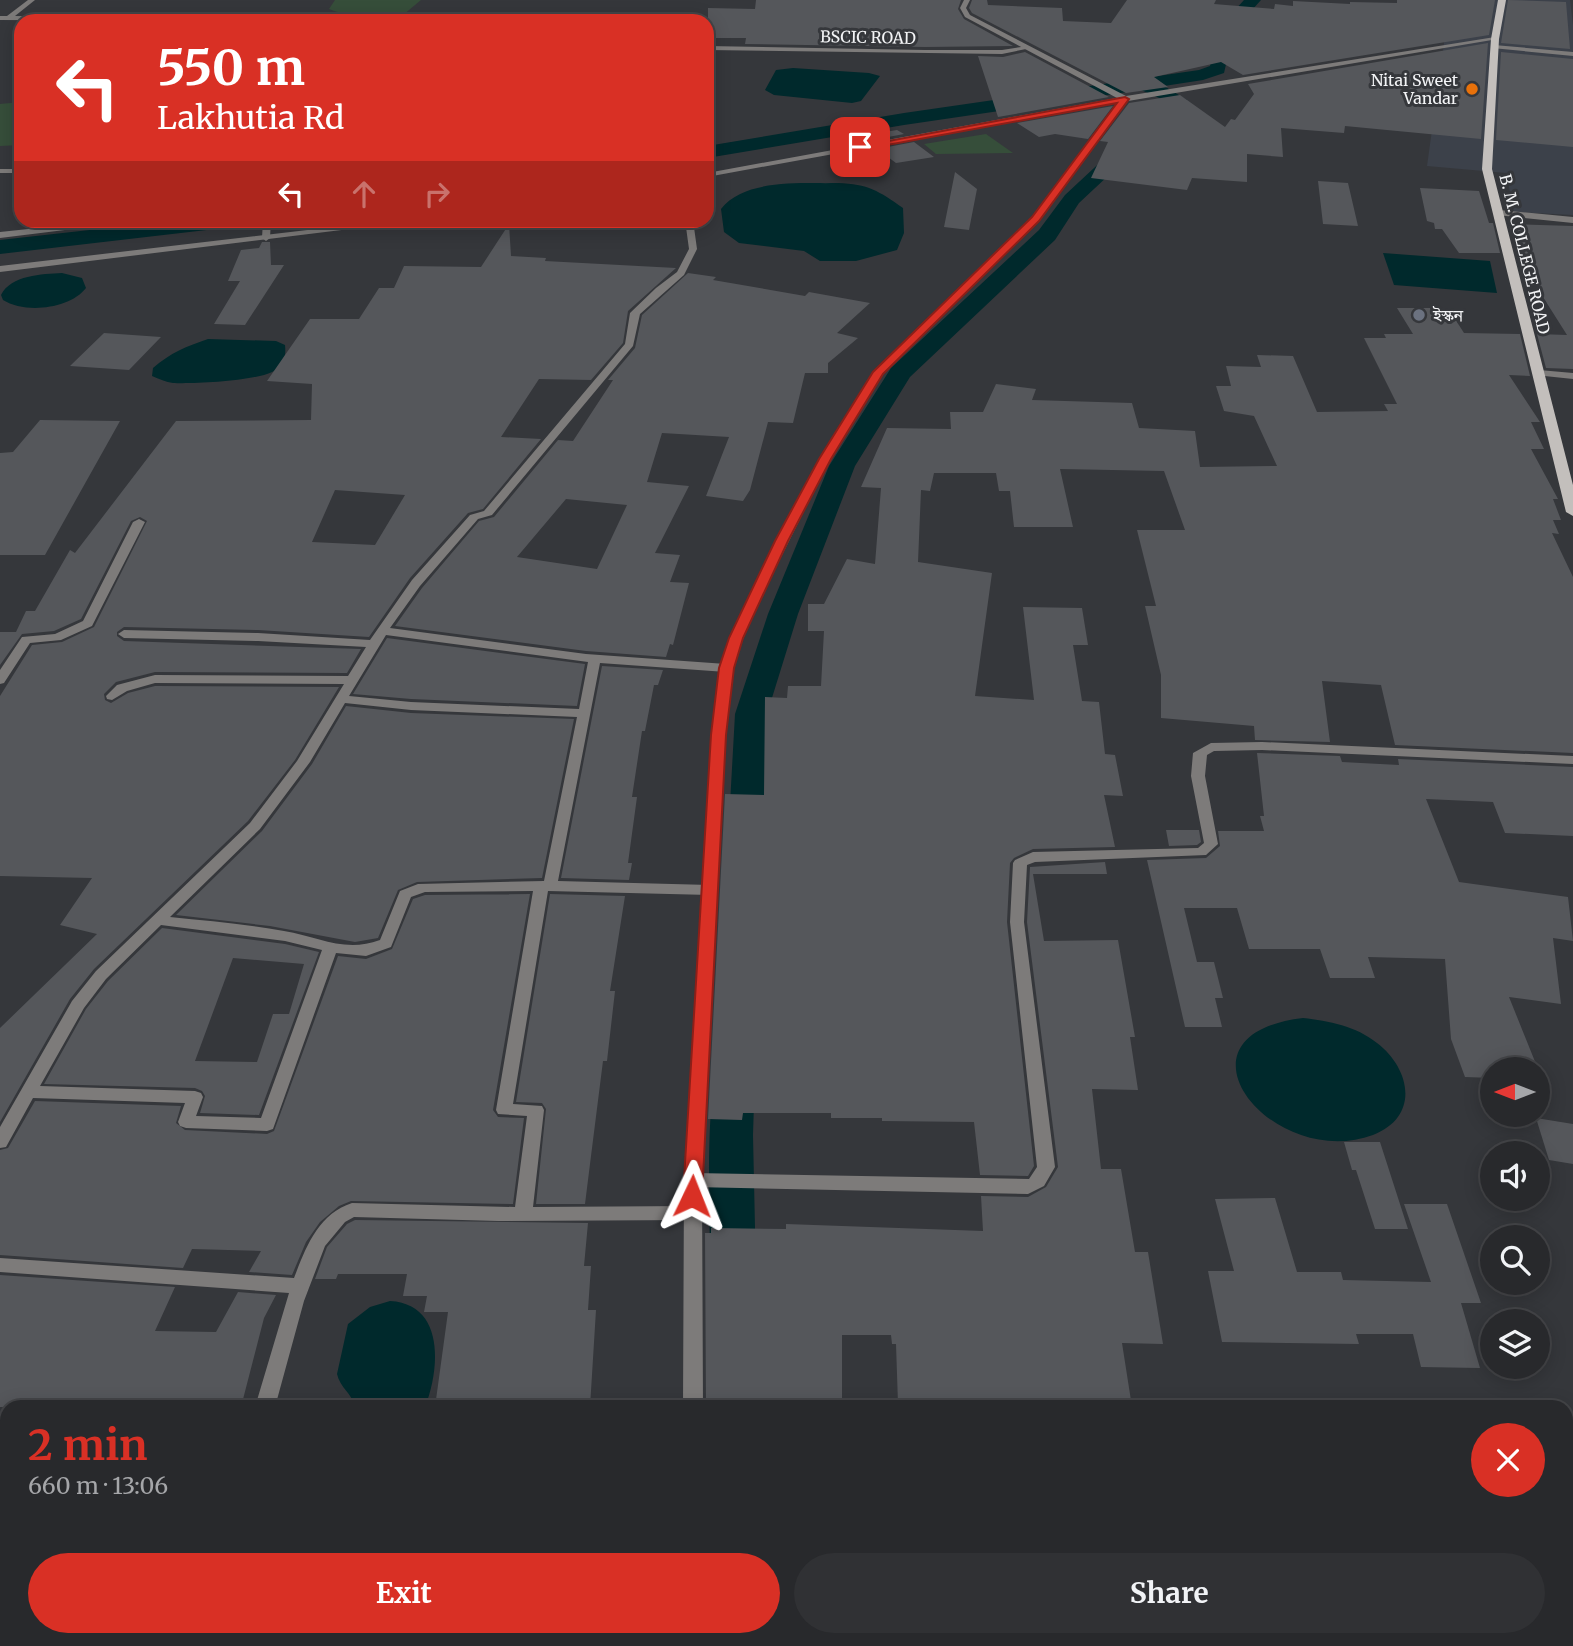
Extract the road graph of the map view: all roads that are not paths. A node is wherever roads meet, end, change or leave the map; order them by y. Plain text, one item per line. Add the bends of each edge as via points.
1 (32, 0) edge
2 (967, 0) edge
3 (1502, 0) edge
4 (14, 14) edge
5 (14, 14) edge
6 (0, 18) edge
7 (9, 18) junction
8 (14, 18) edge
9 (1495, 43) junction
10 (714, 48) edge
11 (1028, 48) junction
12 (1573, 54) edge
13 (1121, 97) junction
14 (4, 171) edge
15 (714, 173) edge
16 (0, 179) edge
17 (1499, 213) junction
18 (1573, 220) edge
19 (58, 228) edge
20 (79, 228) edge
21 (267, 228) edge
22 (351, 228) edge
23 (690, 228) edge
24 (56, 231) junction
25 (0, 235) edge
26 (266, 238) junction
27 (0, 269) edge
28 (1539, 373) junction
29 (1573, 376) edge
30 (1573, 512) edge
31 (139, 522) dead end
32 (382, 631) junction
33 (124, 634) dead end
34 (374, 645) junction
35 (595, 658) junction
36 (726, 668) junction
37 (0, 680) edge
38 (352, 680) junction
39 (112, 696) dead end
40 (341, 699) junction
41 (584, 713) junction
42 (1573, 760) edge
43 (546, 887) junction
44 (710, 890) junction
45 (158, 920) junction
46 (331, 947) junction
47 (28, 1092) junction
48 (0, 1142) edge
49 (692, 1180) junction
50 (523, 1213) junction
51 (692, 1213) junction
52 (0, 1265) edge
53 (300, 1286) junction
54 (267, 1400) edge
55 (693, 1400) edge

1 - 4 street
2 - 11 street via 963,8 967,16
3 - 9 main road, B. M. COLLEGE ROAD
5 - 7 street
6 - 7 street
7 - 8 street
9 - 12 street
9 - 13 street
9 - 17 main road, B. M. COLLEGE ROAD via 1487,169
10 - 11 street, BSCIC ROAD via 1002,52
11 - 13 street
13 - 15 street
13 - 36 street via 1035,219 878,372 781,541
14 - 16 street
17 - 18 street
17 - 28 main road, B. M. COLLEGE ROAD
19 - 24 street
20 - 24 street
21 - 26 street
22 - 26 street
23 - 32 street via 693,249 681,273 635,313 630,344 488,513 474,517 416,583
24 - 25 street
26 - 27 street
28 - 29 street
28 - 30 main road, B. M. COLLEGE ROAD
31 - 37 street via 88,623 57,637 26,640
32 - 34 street
32 - 35 street
33 - 34 street
34 - 38 street
35 - 36 street
35 - 41 street
36 - 44 street
38 - 39 street via 155,679 122,688
38 - 40 street
40 - 41 street
40 - 45 street via 256,826
41 - 43 street
42 - 49 street via 1211,747 1200,753 1198,776 1211,844 1201,852 1033,857 1020,863 1017,922 1046,1167 1041,1179 1028,1187
43 - 44 street
43 - 46 street via 423,887 405,894 386,943 366,951
43 - 50 street via 503,1110 536,1110
44 - 49 street
45 - 46 street via 285,936
45 - 47 street via 101,975 78,1005
46 - 47 street via 267,1125 186,1122 195,1097
47 - 48 street
49 - 51 street
50 - 51 street
50 - 53 street via 352,1210 339,1217 317,1242
51 - 55 street
52 - 53 street
53 - 54 street

